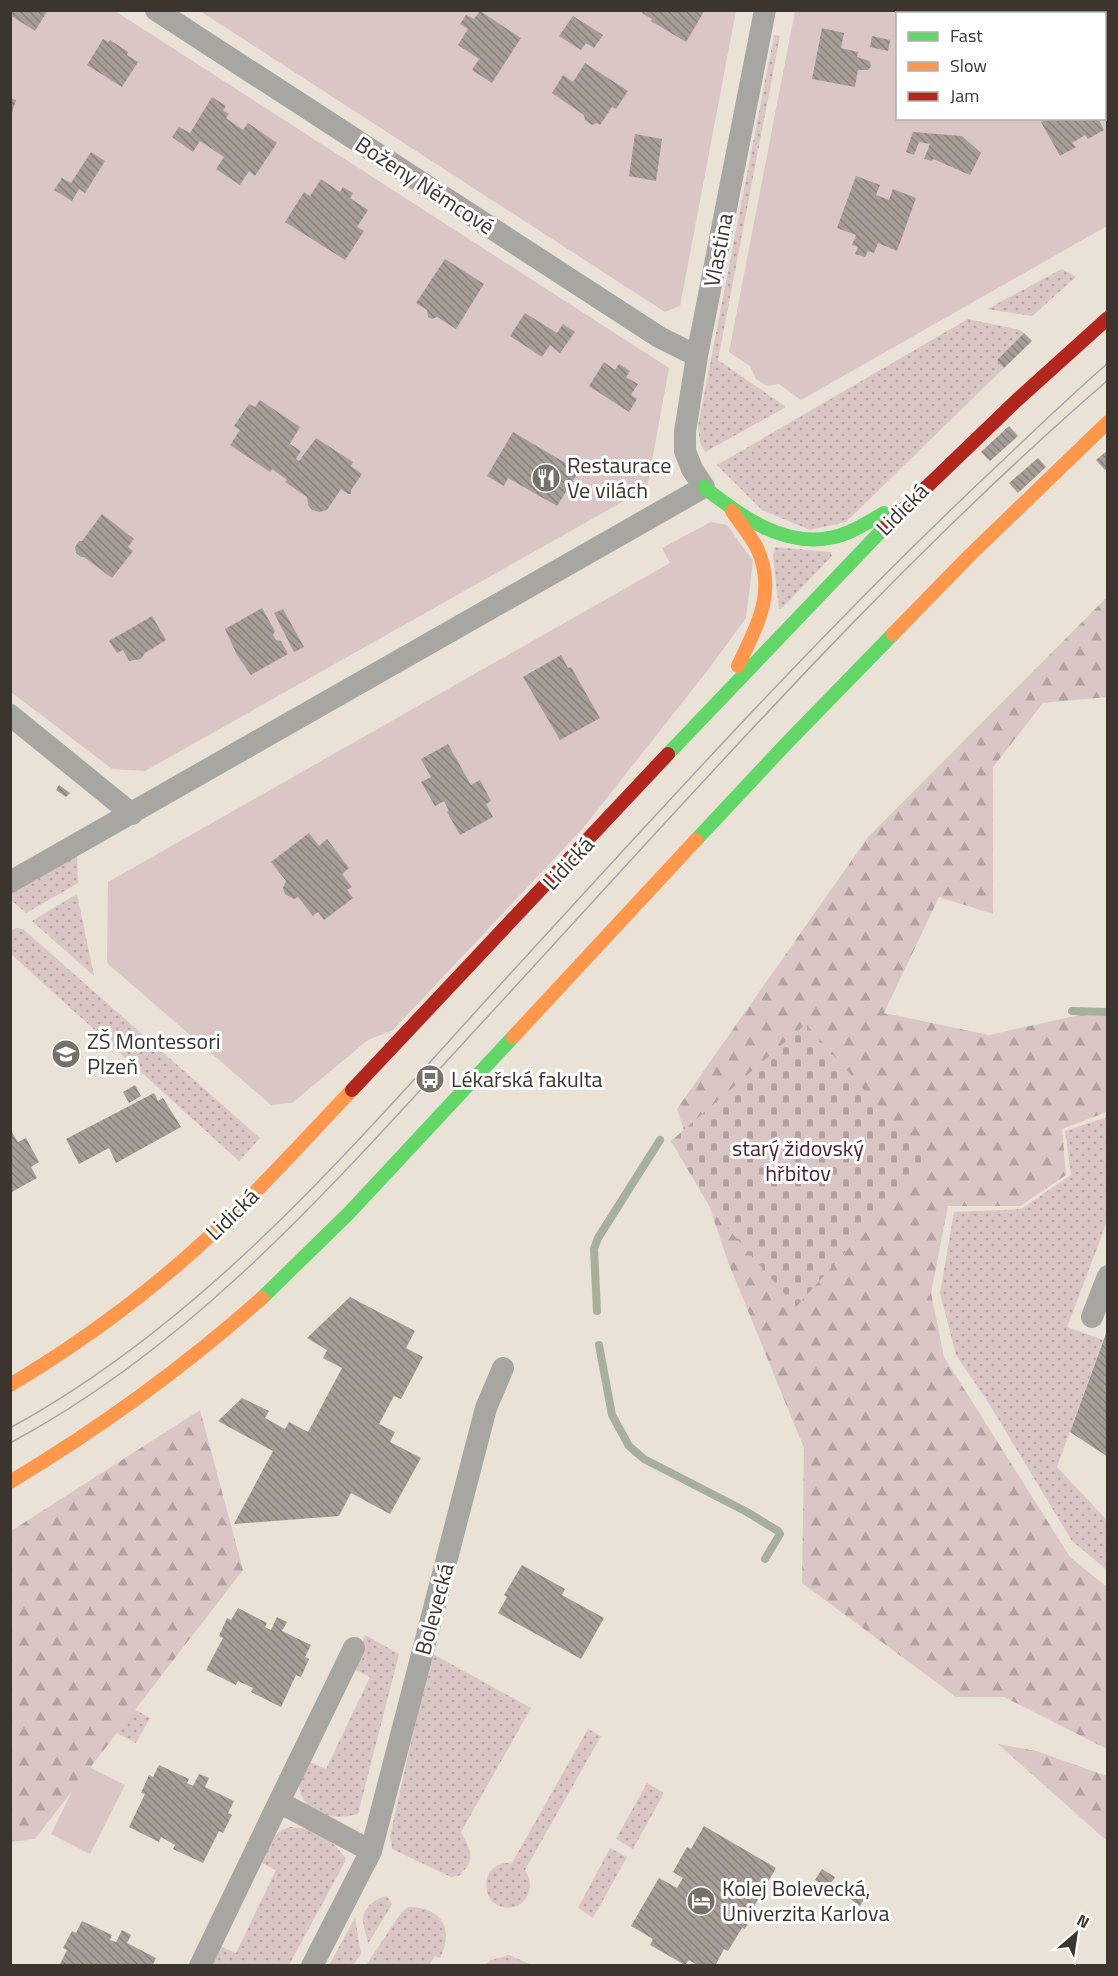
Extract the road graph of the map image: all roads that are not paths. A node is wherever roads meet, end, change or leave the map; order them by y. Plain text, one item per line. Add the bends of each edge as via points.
1 (156, 10) edge
2 (765, 10) edge
3 (1107, 318) edge
4 (697, 357) junction
5 (1107, 422) edge
6 (704, 487) junction
7 (916, 494) junction
8 (731, 510) junction
9 (725, 694) junction
10 (10, 715) edge
11 (132, 814) junction
12 (10, 882) edge
13 (1107, 1276) edge
14 (1092, 1317) dead end
15 (503, 1368) dead end
16 (10, 1385) edge
17 (10, 1482) edge
18 (354, 1648) dead end
19 (279, 1802) junction
20 (371, 1851) junction
21 (200, 1965) edge
22 (312, 1965) edge

1 - 4 street, Boženy Němcové via 659,337
2 - 4 street, Vlastina
3 - 7 main road, Lidická
4 - 6 street, Vlastina via 685,451
5 - 17 main road via 840,688 295,1268 177,1371 92,1432
6 - 8 main road
6 - 11 street
7 - 8 main road via 854,530 813,540 793,538
7 - 9 main road, Lidická
8 - 9 main road via 756,548 766,576 766,599 762,616
9 - 16 main road, Lidická via 507,928 212,1234 117,1314
10 - 11 street
11 - 12 street
13 - 14 street
15 - 20 street, Bolevecká via 486,1408
18 - 19 street
19 - 20 street
19 - 21 street
20 - 22 street, Bolevecká

